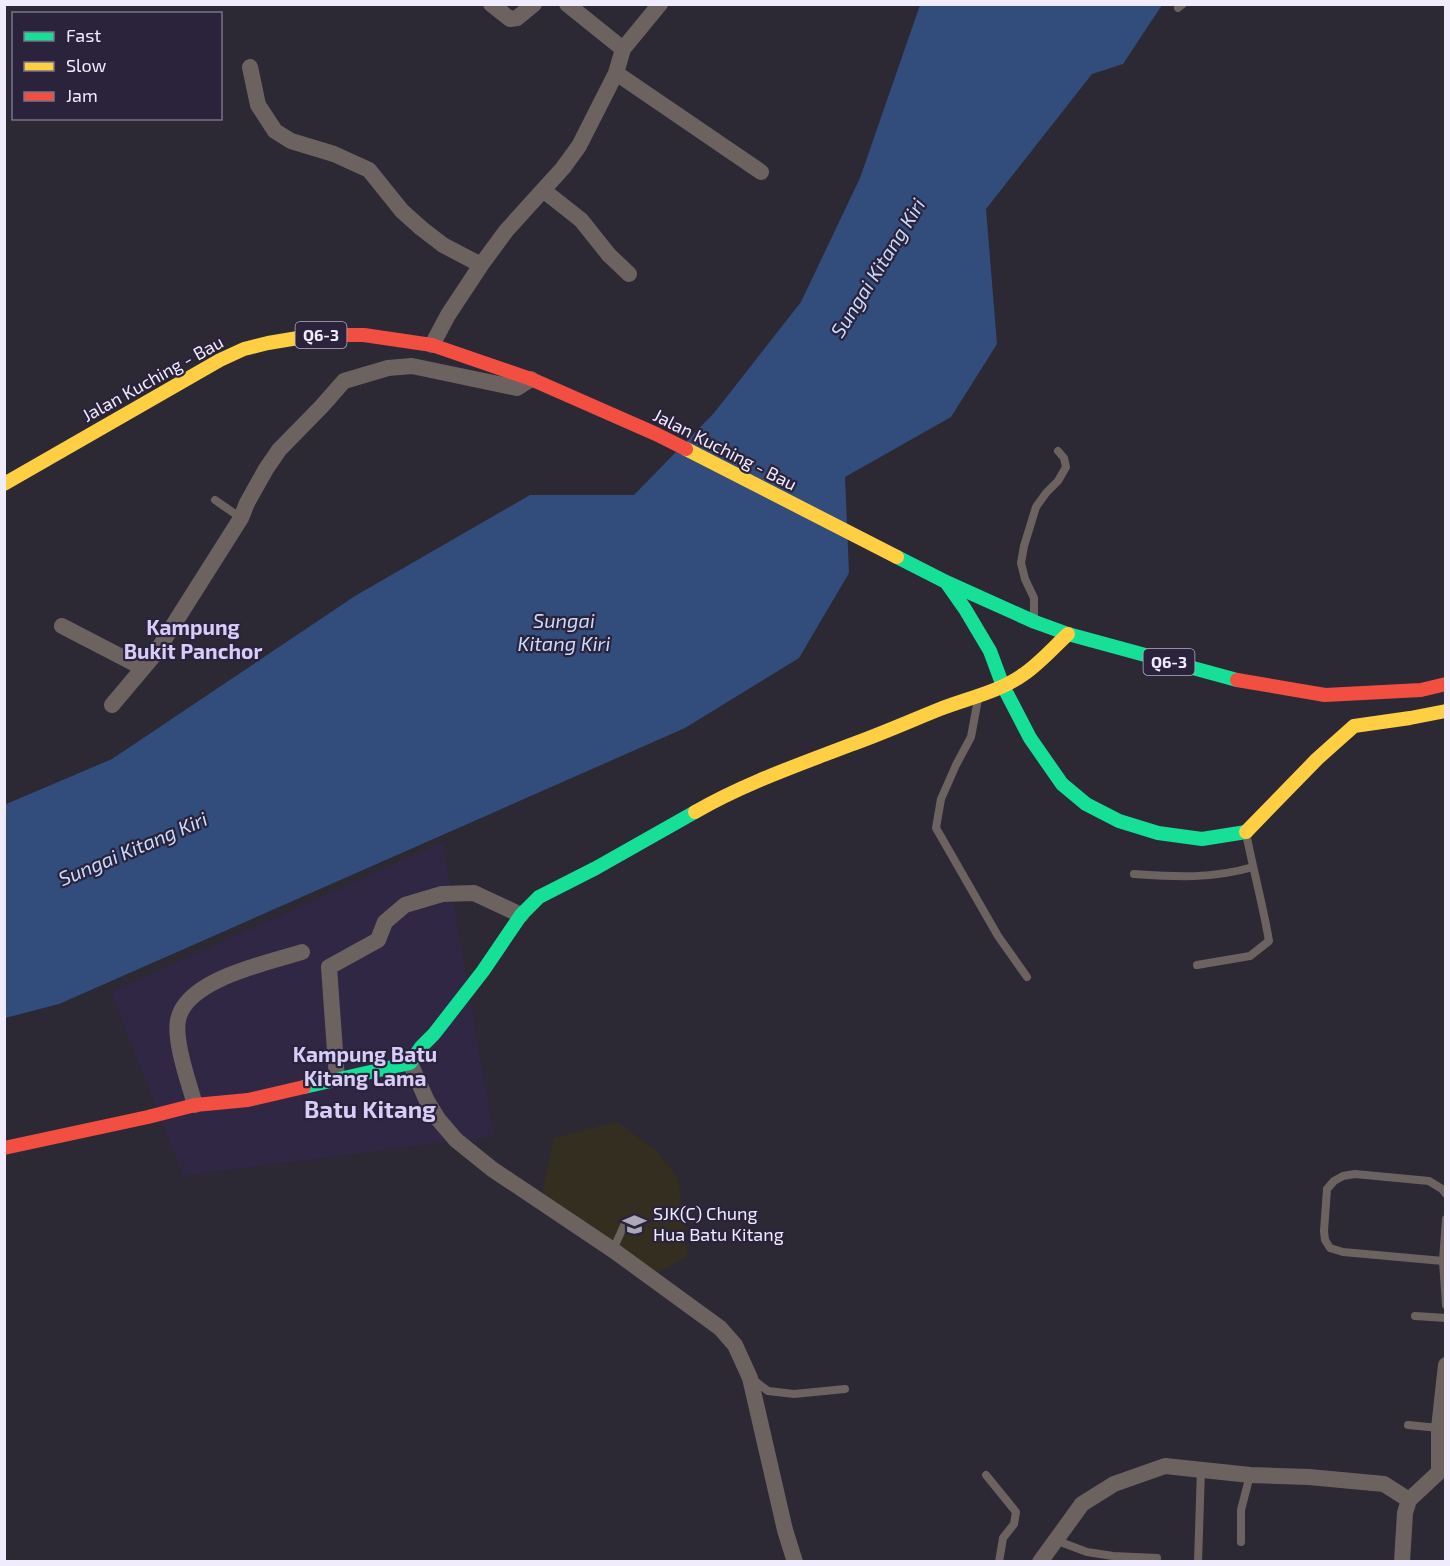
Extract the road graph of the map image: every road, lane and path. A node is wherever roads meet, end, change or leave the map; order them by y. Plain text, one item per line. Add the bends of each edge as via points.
1 (491, 4) edge
2 (534, 4) edge
3 (567, 4) edge
4 (660, 4) edge
5 (623, 49) junction
6 (250, 67) dead end
7 (616, 73) junction
8 (761, 172) dead end
9 (543, 189) junction
10 (481, 265) junction
11 (629, 274) dead end
12 (432, 345) junction
13 (531, 379) junction
14 (1058, 451) dead end
15 (4, 484) edge
16 (215, 500) dead end
17 (241, 518) junction
18 (945, 582) junction
19 (1035, 622) junction
20 (62, 626) dead end
21 (1068, 634) junction
22 (143, 668) junction
23 (1446, 684) edge
24 (1003, 686) junction
25 (979, 696) junction
26 (112, 705) dead end
27 (1446, 711) edge
28 (1246, 832) junction
29 (1252, 867) junction
30 (1134, 874) dead end
31 (521, 915) junction
32 (302, 952) dead end
33 (1197, 965) dead end
34 (1027, 977) dead end
35 (410, 1063) junction
36 (337, 1079) junction
37 (195, 1106) junction
38 (4, 1148) edge
39 (1446, 1194) edge
40 (1446, 1219) edge
41 (625, 1223) dead end
42 (613, 1250) junction
43 (1443, 1261) junction
44 (1446, 1305) edge
45 (1415, 1316) dead end
46 (1446, 1318) edge
47 (1446, 1365) edge
48 (750, 1378) junction
49 (845, 1389) dead end
50 (1408, 1425) dead end
51 (1439, 1428) junction
52 (1201, 1469) junction
53 (986, 1475) dead end
54 (1250, 1475) junction
55 (1409, 1500) junction
56 (1055, 1540) junction
57 (1241, 1542) dead end
58 (1157, 1558) dead end
59 (795, 1562) edge
60 (999, 1562) edge
61 (1040, 1562) edge
62 (1198, 1562) edge
63 (1402, 1562) edge

1 - 2 street via 510,19 518,18
3 - 5 street
4 - 5 street
5 - 7 street
6 - 10 street via 258,105 275,131 291,141 369,170 421,228
7 - 8 street
7 - 9 street via 579,146
9 - 10 street
9 - 11 street via 581,220
10 - 12 street
12 - 13 street, Jalan Kuching - Bau / Q6-3
12 - 15 street, Jalan Kuching - Bau / Q6-3 via 364,335 319,335 244,349
13 - 17 street via 517,388 412,366 388,368 344,381 279,450
13 - 18 street, Jalan Kuching - Bau / Q6-3 via 656,434
14 - 19 lane via 1066,467 1036,507 1021,563 1034,598
16 - 17 lane
17 - 22 street
18 - 19 street, Jalan Kuching - Bau / Q6-3
18 - 24 street via 990,651
19 - 21 street, Jalan Kuching - Bau / Q6-3
20 - 22 street
21 - 23 street, Jalan Kuching - Bau / Q6-3 via 1236,680 1325,695 1421,690
21 - 24 street via 1025,674
22 - 26 street
24 - 25 street
24 - 28 street via 1030,738 1062,784 1086,804 1119,821 1158,833 1202,839
25 - 31 street via 714,801 539,897
25 - 34 lane via 971,737 941,799 936,828 998,936
27 - 28 street via 1354,726
28 - 29 lane
29 - 30 lane via 1182,878
29 - 33 lane via 1269,941 1250,956
31 - 35 street via 483,971
31 - 36 street via 474,893 442,894 405,905 385,922 378,940 329,967
32 - 37 street via 222,978 201,989 185,1004 178,1019 178,1037
35 - 36 street
35 - 42 street via 427,1101 456,1140 492,1169
36 - 37 street via 248,1100
37 - 38 street
39 - 43 lane via 1430,1181 1343,1176 1327,1190 1324,1231 1330,1248 1343,1252
40 - 43 lane
41 - 42 lane
42 - 48 street via 720,1328 735,1345
43 - 44 lane
45 - 46 lane
47 - 51 street
48 - 49 lane via 768,1390 794,1394
48 - 59 street
50 - 51 lane
51 - 55 street via 1439,1472
52 - 54 street
52 - 56 street via 1165,1466 1114,1484 1082,1504
52 - 62 lane
53 - 60 lane via 1017,1512 1004,1538
54 - 55 street via 1384,1484
54 - 57 lane via 1242,1510
55 - 63 street
56 - 58 lane via 1087,1552
56 - 61 street

